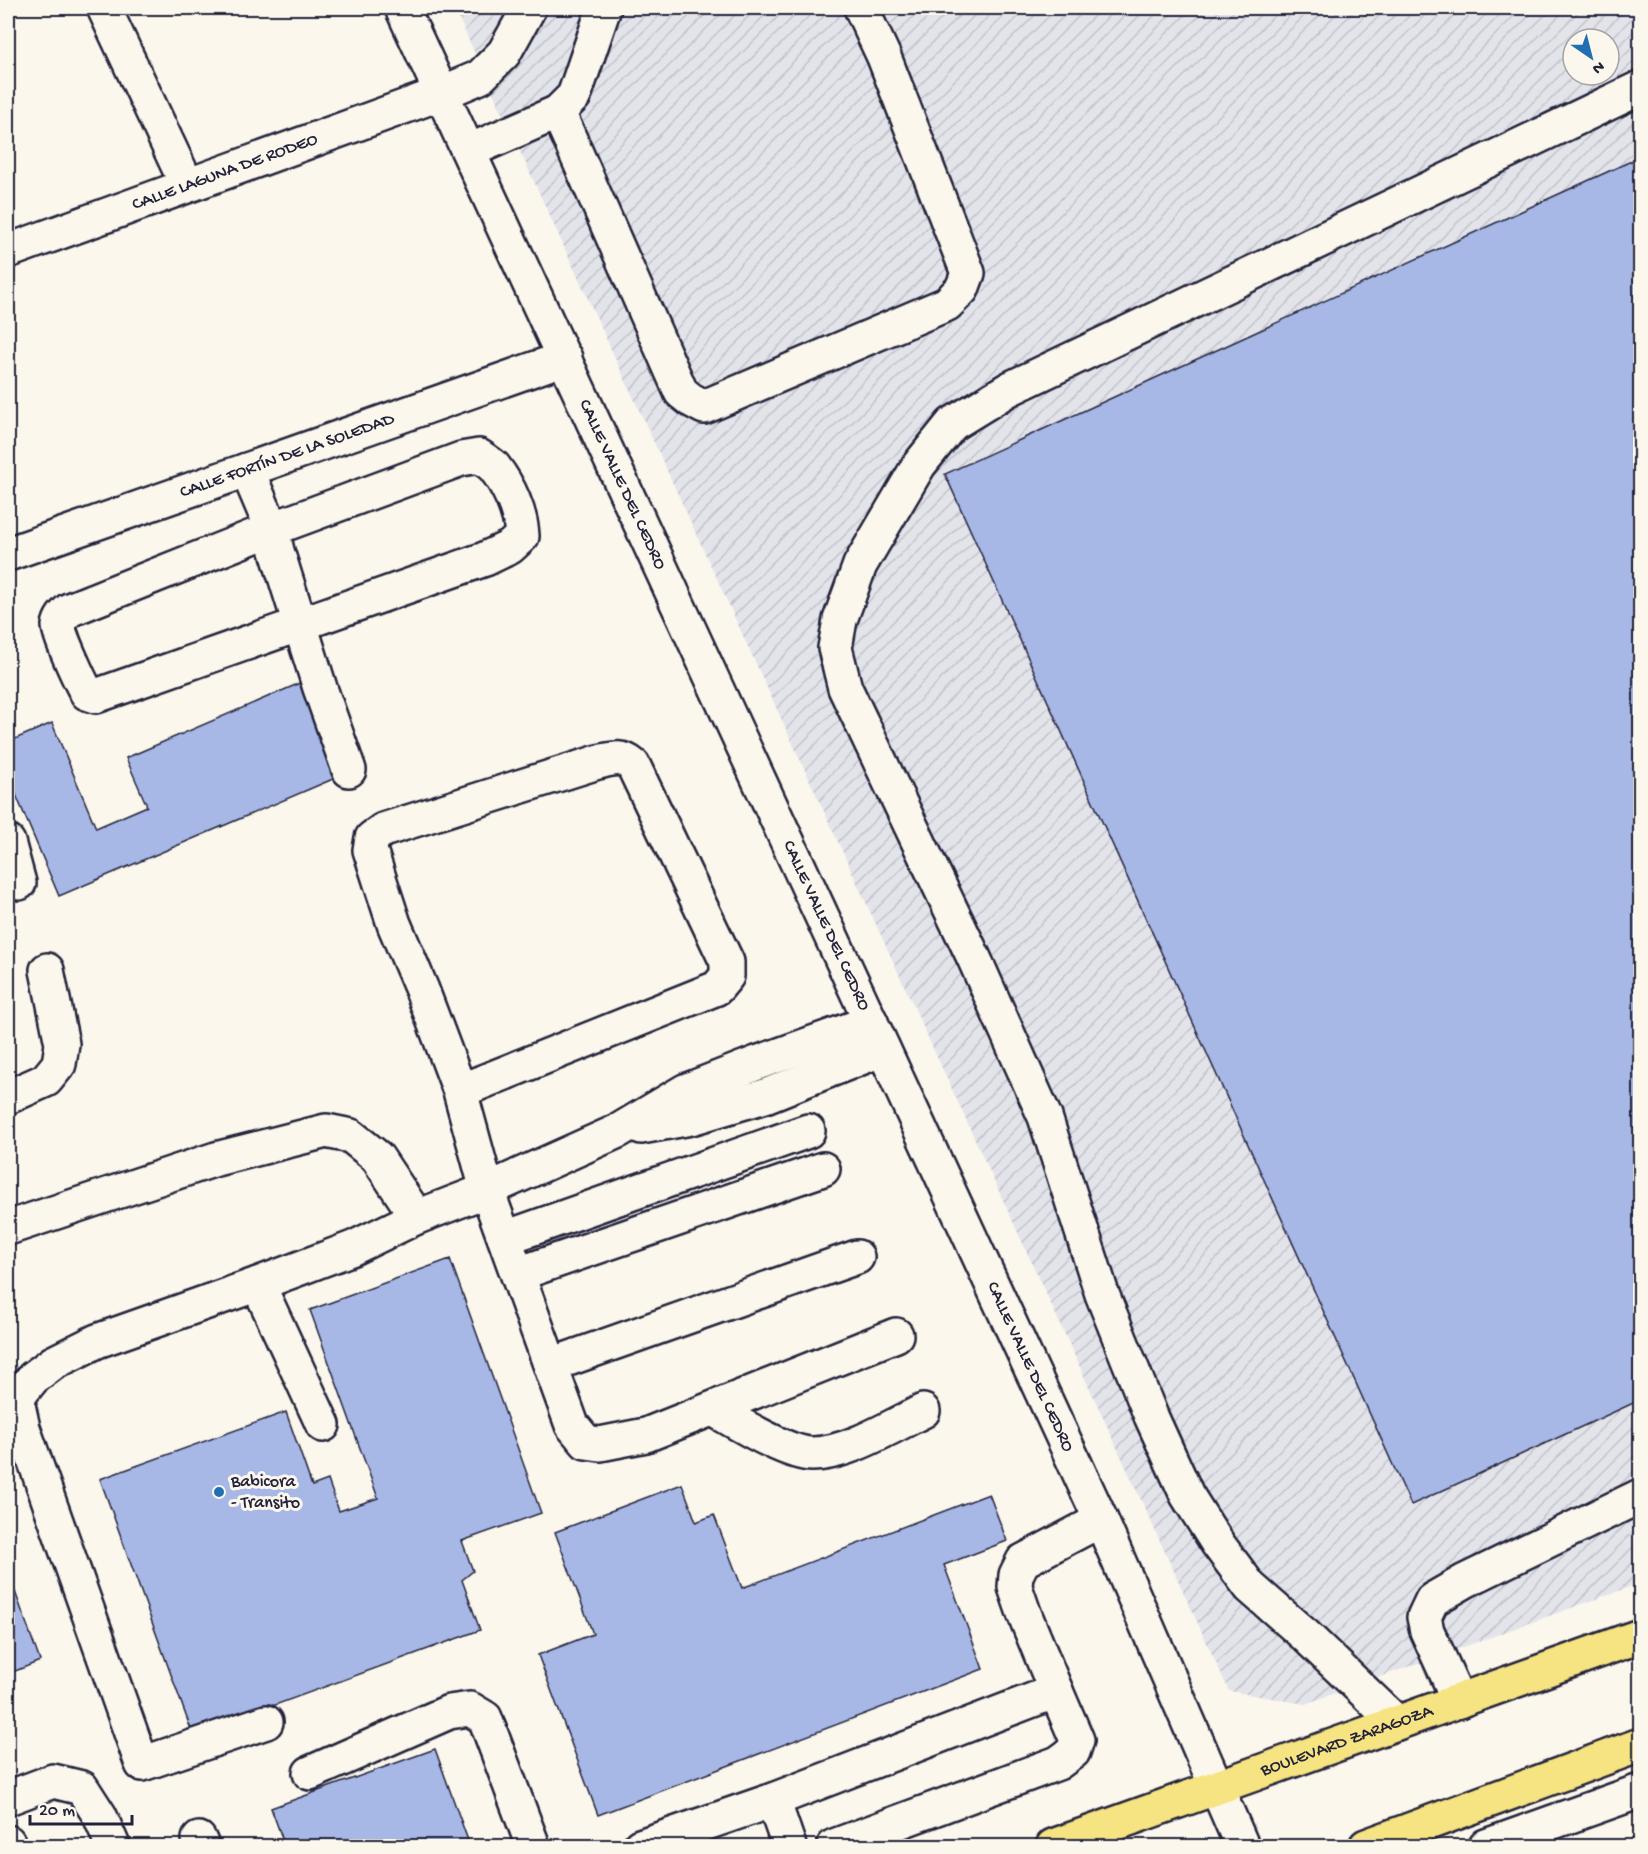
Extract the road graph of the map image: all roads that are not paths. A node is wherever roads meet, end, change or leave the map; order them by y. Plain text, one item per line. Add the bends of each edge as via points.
1 (104, 8) edge
2 (402, 8) edge
3 (604, 8) edge
4 (861, 8) edge
5 (520, 14) edge
6 (1641, 88) edge
7 (442, 93) junction
8 (558, 112) junction
9 (469, 151) junction
10 (188, 186) junction
11 (8, 251) edge
12 (565, 358) junction
13 (247, 470) junction
14 (272, 529) junction
15 (8, 554) edge
16 (300, 624) junction
17 (350, 770) dead end
18 (8, 842) edge
19 (19, 883) dead end
20 (47, 970) dead end
21 (877, 1035) junction
22 (757, 1063) junction
23 (460, 1091) junction
24 (765, 1096) junction
25 (8, 1098) edge
26 (618, 1131) junction
27 (808, 1131) dead end
28 (823, 1169) dead end
29 (487, 1190) junction
30 (417, 1216) junction
31 (8, 1228) edge
32 (505, 1238) junction
33 (856, 1257) dead end
34 (518, 1274) junction
35 (258, 1284) junction
36 (896, 1335) dead end
37 (551, 1365) junction
38 (713, 1409) junction
39 (923, 1411) dead end
40 (323, 1425) dead end
41 (1641, 1496) edge
42 (1101, 1520) junction
43 (1641, 1636) edge
44 (1056, 1691) junction
45 (1459, 1701) junction
46 (266, 1722) dead end
47 (1397, 1723) junction
48 (1641, 1745) edge
49 (1588, 1764) junction
50 (310, 1773) dead end
51 (1216, 1788) junction
52 (1641, 1791) edge
53 (8, 1798) edge
54 (773, 1800) junction
55 (1604, 1804) junction
56 (113, 1846) edge
57 (533, 1846) edge
58 (640, 1846) edge
59 (789, 1846) edge
60 (834, 1846) edge
61 (1053, 1846) edge
62 (1242, 1846) edge
63 (1366, 1846) edge
64 (1486, 1846) edge

1 - 10 street
2 - 7 street, CALLE VALLE DEL CEDRO
3 - 8 street via 574,96
4 - 8 street via 968,273 962,289 947,304 704,406 681,392
5 - 7 street, CALLE LAGUNA DE RODEO via 504,53 480,76
6 - 47 street via 1009,389 952,424 919,465 860,565 840,620 835,648 845,688 1046,1117 1102,1294 1187,1495 1250,1587
7 - 9 street, CALLE VALLE DEL CEDRO
7 - 10 street, CALLE LAGUNA DE RODEO
8 - 9 street
9 - 12 street, CALLE VALLE DEL CEDRO
10 - 11 street, CALLE LAGUNA DE RODEO
12 - 13 street, CALLE FORTÍN DE LA SOLEDAD
12 - 21 street, CALLE VALLE DEL CEDRO
13 - 14 street
13 - 15 street, CALLE FORTÍN DE LA SOLEDAD
14 - 16 street
14 - 16 street via 69,610 61,618 59,628 81,682 87,693 96,696
14 - 16 street via 461,459 479,456 493,467 511,495 521,524 522,536 510,547 485,559
16 - 17 street
18 - 19 street
20 - 25 street via 62,1044 59,1064 46,1080
21 - 22 street
21 - 24 street
21 - 42 street, CALLE VALLE DEL CEDRO
22 - 24 street
22 - 26 street via 685,1091
23 - 23 street via 717,988 727,976 727,963 627,759 598,762 382,831 372,838 369,850 394,924
23 - 29 street
24 - 26 street via 691,1118
26 - 29 street
27 - 32 street
28 - 34 street
29 - 30 street
29 - 32 street
30 - 31 street via 377,1156 351,1136 326,1131 216,1159
30 - 35 street via 353,1248
32 - 34 street
33 - 37 street
34 - 37 street
35 - 40 street
35 - 46 street via 97,1341 53,1363 33,1378 20,1394 18,1405 142,1764
36 - 38 street
37 - 38 street via 572,1425 586,1442 600,1444 646,1435
38 - 39 street via 781,1446 812,1454 845,1448
41 - 45 street via 1432,1600 1424,1617 1427,1631
42 - 44 street via 1023,1561 1016,1575 1015,1587
42 - 51 street, CALLE VALLE DEL CEDRO
43 - 45 main road, BOULEVARD ZARAGOZA
44 - 54 street
44 - 60 street via 1077,1740 1072,1752 1058,1763
45 - 47 main road, BOULEVARD ZARAGOZA
47 - 51 main road, BOULEVARD ZARAGOZA
48 - 49 main road
49 - 55 street
49 - 63 main road
50 - 57 street via 449,1712 470,1709 485,1718
51 - 61 main road, BOULEVARD ZARAGOZA
51 - 62 street, CALLE VALLE DEL CEDRO
52 - 55 street
53 - 56 street via 53,1781 82,1788
54 - 58 street
54 - 59 street
55 - 64 street

